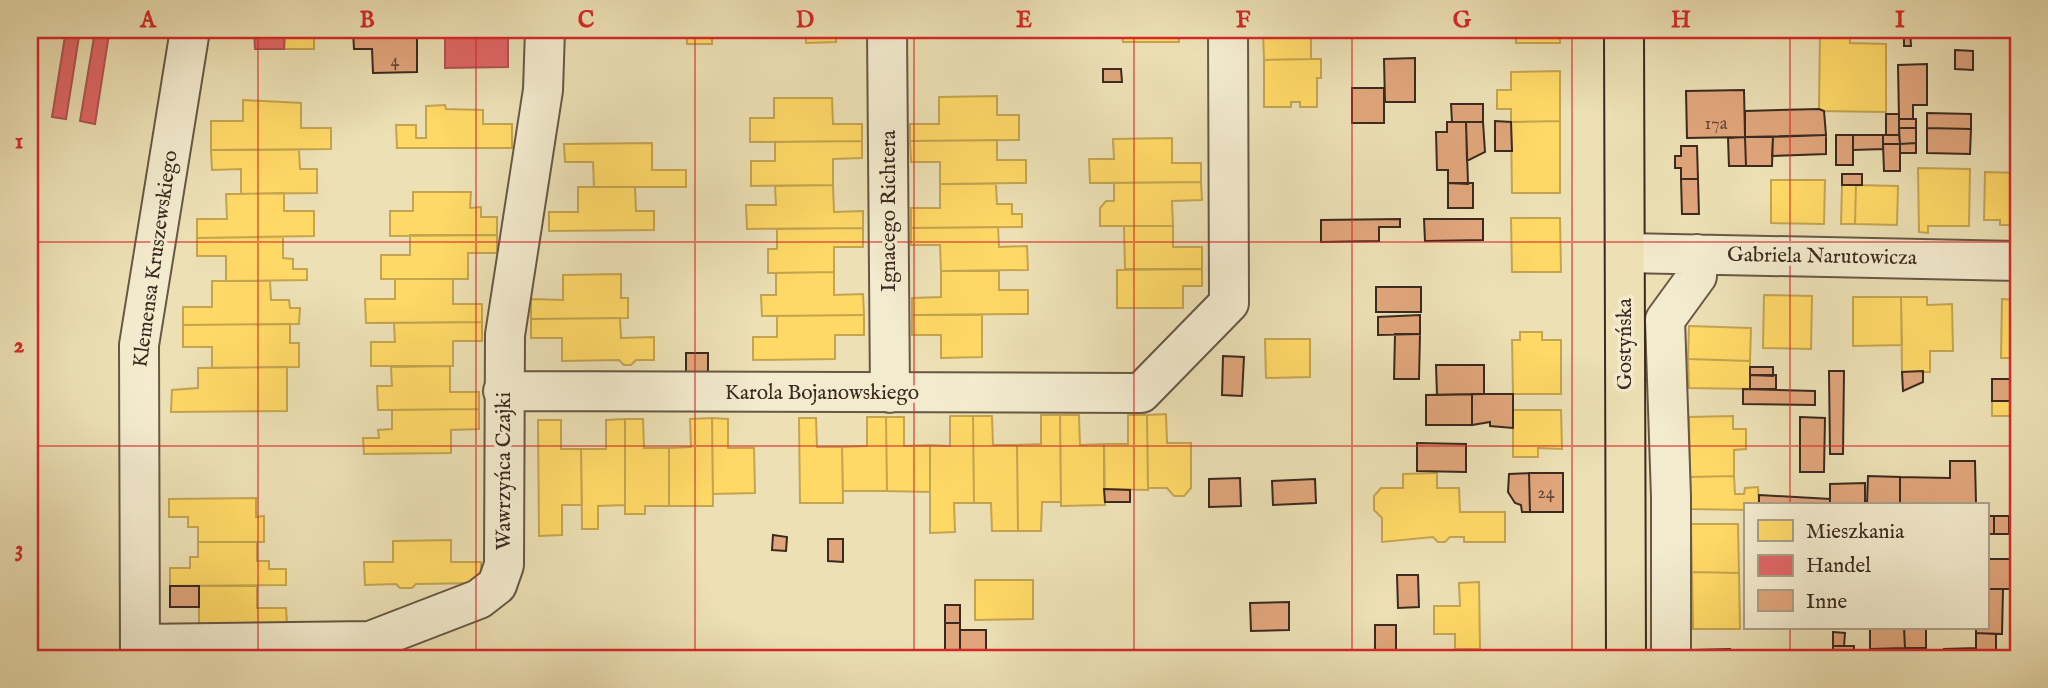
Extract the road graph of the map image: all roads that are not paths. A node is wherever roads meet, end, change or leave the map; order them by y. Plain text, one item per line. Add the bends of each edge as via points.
1 (190, 30) edge
2 (545, 30) edge
3 (887, 30) edge
4 (1228, 30) edge
5 (1624, 30) edge
6 (1626, 253) junction
7 (1698, 254) junction
8 (2018, 261) edge
9 (503, 391) junction
10 (890, 393) junction
11 (140, 651) edge
12 (1626, 658) edge
13 (1671, 658) edge

1 - 11 street, Klemensa Kruszewskiego via 139,345
2 - 9 street, Wawrzyńca Czajki via 543,90 505,335
3 - 10 street, Ignacego Richtera
4 - 10 street, Karola Bojanowskiego via 1229,303 1141,393
5 - 6 main road, Gostyńska
6 - 7 street, Gabriela Narutowicza
6 - 12 main road, Gostyńska
7 - 8 street, Gabriela Narutowicza
7 - 13 street via 1697,276 1665,320
9 - 10 street, Karola Bojanowskiego
9 - 11 street, Wawrzyńca Czajki via 504,565 497,586 479,599 370,642

